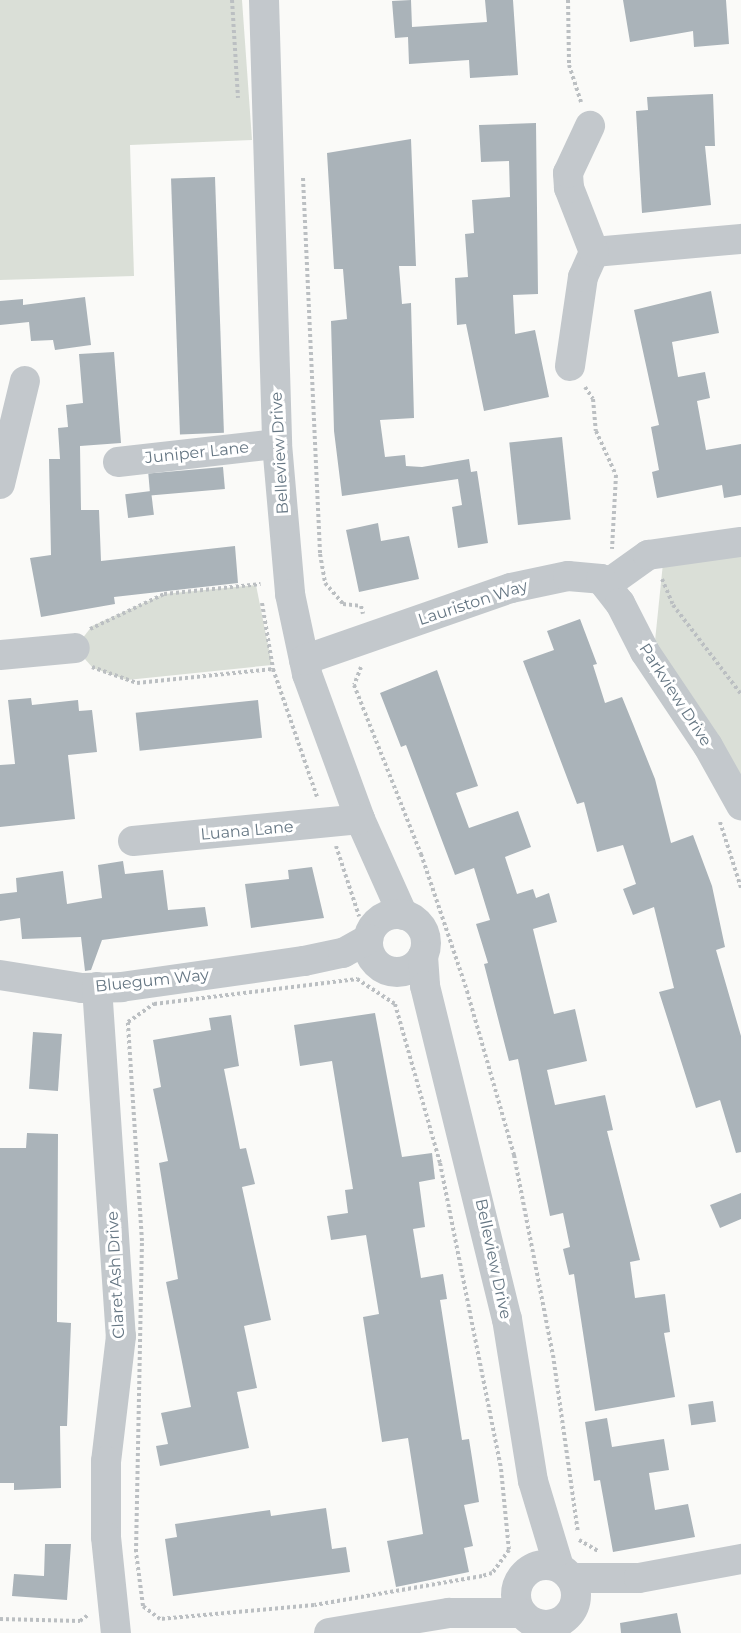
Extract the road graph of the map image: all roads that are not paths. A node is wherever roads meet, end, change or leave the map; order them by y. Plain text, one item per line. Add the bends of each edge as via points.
1 (262, 10) edge
2 (590, 126) road end
3 (741, 239) edge
4 (594, 252) junction
5 (570, 366) road end
6 (25, 381) dead end
7 (277, 444) junction
8 (118, 462) dead end
9 (0, 484) edge
10 (741, 542) edge
11 (606, 585) junction
12 (75, 648) road end
13 (0, 655) edge
14 (304, 660) junction
15 (741, 806) edge
16 (360, 819) junction
17 (133, 841) dead end
18 (384, 941) junction
19 (423, 956) junction
20 (0, 975) edge
21 (96, 987) junction
22 (440, 1040) junction
23 (741, 1559) edge
24 (547, 1602) edge
25 (116, 1633) edge
26 (329, 1633) edge

1 - 7 street, Belleview Drive
2 - 4 street via 568,173 569,188
3 - 4 street
4 - 5 street via 583,278
6 - 9 street
7 - 8 street, Juniper Lane
7 - 14 street, Belleview Drive via 290,594
10 - 11 street via 651,554
11 - 14 street, Lauriston Way via 600,579 568,576 511,588
11 - 15 street, Parkview Drive
12 - 13 street
14 - 16 street, Belleview Drive
16 - 17 street, Luana Lane
16 - 18 street, Belleview Drive via 378,863
18 - 19 street, Bluegum Way via 403,971
18 - 19 street, Belleview Drive via 419,924 425,933
18 - 21 street, Bluegum Way via 304,962
18 - 22 street, Belleview Drive
19 - 22 street, Belleview Drive via 425,986
20 - 21 street, Bluegum Way
21 - 25 street, Claret Ash Drive via 115,1037 121,1336 106,1461
22 - 24 street, Belleview Drive via 507,1318 533,1481
23 - 24 street via 639,1578
24 - 26 street

